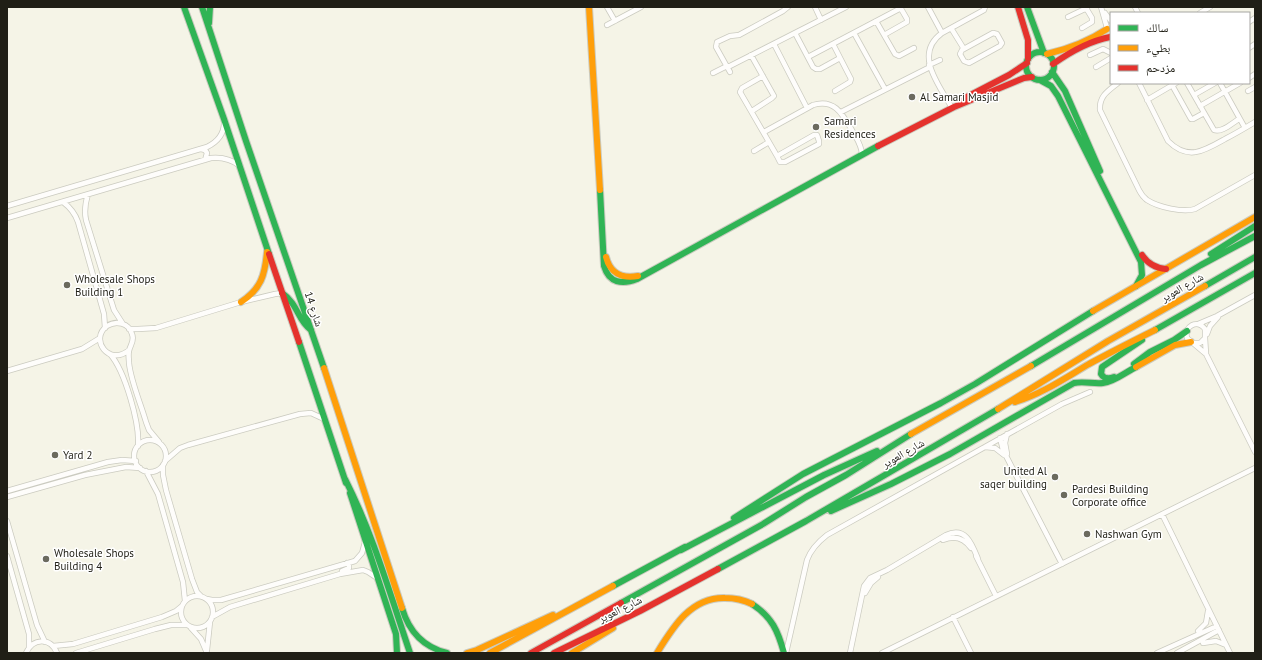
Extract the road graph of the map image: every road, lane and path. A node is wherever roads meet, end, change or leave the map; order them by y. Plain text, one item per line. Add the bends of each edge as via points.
1 (184, 7) edge
2 (202, 7) edge
3 (210, 7) edge
4 (589, 7) edge
5 (607, 7) edge
6 (641, 7) edge
7 (788, 7) edge
8 (815, 7) edge
9 (846, 7) edge
10 (901, 7) edge
11 (928, 7) edge
12 (985, 7) edge
13 (1018, 7) edge
14 (1027, 7) edge
15 (1087, 8) edge
16 (1102, 9) edge
17 (1068, 18) dead end
18 (1110, 19) edge
19 (821, 20) junction
20 (615, 21) junction
21 (876, 21) junction
22 (607, 25) dead end
23 (1108, 27) edge
24 (951, 28) junction
25 (1082, 28) dead end
26 (209, 29) junction
27 (795, 33) junction
28 (854, 33) junction
29 (942, 33) junction
30 (884, 35) junction
31 (1110, 37) edge
32 (774, 44) junction
33 (833, 44) junction
34 (914, 48) dead end
35 (964, 49) junction
36 (1110, 53) edge
37 (1046, 54) junction
38 (751, 55) junction
39 (1090, 55) dead end
40 (808, 57) junction
41 (840, 58) junction
42 (1110, 59) edge
43 (940, 60) dead end
44 (1027, 61) junction
45 (1053, 64) junction
46 (929, 66) junction
47 (1096, 67) dead end
48 (728, 68) junction
49 (1052, 72) junction
50 (713, 73) dead end
51 (763, 76) junction
52 (1032, 77) junction
53 (1040, 80) junction
54 (1117, 84) edge
55 (1139, 84) edge
56 (1174, 84) edge
57 (1188, 84) edge
58 (1213, 84) edge
59 (1220, 84) edge
60 (1238, 84) edge
61 (885, 89) junction
62 (835, 91) dead end
63 (1224, 92) junction
64 (1194, 95) junction
65 (1147, 100) junction
66 (1200, 106) junction
67 (953, 107) junction
68 (807, 108) junction
69 (752, 111) junction
70 (841, 112) junction
71 (1204, 113) junction
72 (224, 119) junction
73 (1239, 119) junction
74 (1255, 122) edge
75 (1244, 128) junction
76 (764, 132) junction
77 (246, 141) junction
78 (769, 142) junction
79 (233, 145) junction
80 (860, 145) junction
81 (200, 149) junction
82 (754, 151) dead end
83 (868, 152) junction
84 (862, 155) junction
85 (777, 156) junction
86 (204, 160) junction
87 (240, 166) junction
88 (1255, 176) edge
89 (88, 194) junction
90 (63, 202) junction
91 (7, 206) edge
92 (1255, 217) edge
93 (7, 218) edge
94 (1255, 226) edge
95 (1255, 236) edge
96 (267, 249) junction
97 (1255, 258) edge
98 (1201, 265) junction
99 (1166, 268) junction
100 (1255, 272) edge
101 (1136, 286) junction
102 (282, 293) junction
103 (1255, 294) edge
104 (241, 302) junction
105 (1223, 313) junction
106 (123, 324) junction
107 (1197, 324) junction
108 (105, 328) junction
109 (129, 329) junction
110 (311, 330) junction
111 (1187, 331) junction
112 (1150, 332) junction
113 (1206, 337) junction
114 (100, 338) junction
115 (1192, 343) junction
116 (129, 350) junction
117 (110, 354) junction
118 (1206, 354) junction
119 (7, 371) edge
120 (1090, 392) dead end
121 (1004, 406) junction
122 (326, 421) junction
123 (1007, 434) junction
124 (1000, 438) junction
125 (159, 442) junction
126 (894, 444) junction
127 (138, 446) junction
128 (985, 447) junction
129 (1255, 452) edge
130 (1009, 461) junction
131 (136, 462) junction
132 (164, 463) junction
133 (140, 468) junction
134 (1255, 468) edge
135 (146, 471) junction
136 (345, 479) junction
137 (7, 491) edge
138 (8, 497) edge
139 (7, 502) edge
140 (1162, 514) junction
141 (7, 521) edge
142 (806, 521) junction
143 (365, 542) junction
144 (681, 550) junction
145 (7, 556) edge
146 (348, 563) junction
147 (1062, 564) junction
148 (377, 578) junction
149 (322, 580) junction
150 (201, 596) junction
151 (996, 596) junction
152 (207, 599) junction
153 (185, 601) junction
154 (182, 606) junction
155 (1208, 608) junction
156 (640, 611) junction
157 (562, 613) junction
158 (212, 617) junction
159 (953, 617) junction
160 (210, 622) junction
161 (189, 626) junction
162 (1218, 628) junction
163 (1183, 641) junction
164 (45, 642) junction
165 (1226, 645) junction
166 (53, 646) junction
167 (29, 648) junction
168 (1186, 649) junction
169 (207, 652) edge
170 (26, 653) edge
171 (57, 653) edge
172 (76, 653) edge
173 (397, 653) edge
174 (410, 653) edge
175 (447, 653) edge
176 (467, 653) edge
177 (490, 653) edge
178 (531, 653) edge
179 (554, 653) edge
180 (572, 653) edge
181 (657, 653) edge
182 (785, 653) edge
183 (850, 653) edge
184 (882, 653) edge
185 (971, 653) edge
186 (1158, 653) edge
187 (1178, 653) edge
188 (1230, 653) edge

1 - 72 main road
2 - 26 main road, شارع 14
3 - 26 main road
4 - 84 main road via 604,267 614,280 631,282
5 - 20 street
6 - 20 street
7 - 48 street via 741,34 718,42 716,46
8 - 19 street
9 - 19 street
10 - 21 street
10 - 30 street via 907,22
11 - 29 street
12 - 24 street via 983,11
13 - 44 main road via 1028,40
14 - 37 main road
15 - 17 street
15 - 25 street via 1092,22
16 - 18 street
16 - 23 street
19 - 27 street
20 - 22 street
21 - 28 street
21 - 30 street
23 - 31 street via 1107,34
23 - 37 main road via 1064,50
24 - 29 street
24 - 35 street
26 - 77 main road, شارع 14
27 - 32 street
27 - 40 street
28 - 33 street
28 - 61 street
29 - 46 street via 931,46
30 - 34 street via 897,56
31 - 45 main road via 1062,57
32 - 38 street
32 - 68 street
33 - 40 street
33 - 41 street
35 - 35 street via 960,54 964,61 969,63 1000,46 1002,41 998,34 993,33
36 - 39 street via 1103,49
37 - 44 main road via 1035,53
37 - 45 main road via 1052,59
38 - 48 street
38 - 51 street
40 - 41 street via 818,70
41 - 62 street via 851,80
42 - 47 street
43 - 46 street
44 - 52 main road via 1027,71
44 - 67 main road via 1009,75
45 - 49 main road
46 - 61 street
46 - 67 street
48 - 50 street
49 - 53 main road
49 - 99 main road via 1065,91 1092,155 1144,259 1153,266
51 - 69 street via 773,97
51 - 69 street via 741,89
52 - 53 main road
52 - 67 main road
53 - 101 main road via 1050,86 1058,96 1141,262 1142,275
54 - 88 street via 1104,94 1100,110 1139,190 1147,200 1189,211
55 - 65 street
56 - 65 street
56 - 71 street via 1191,119
57 - 64 street
58 - 64 street
59 - 63 street
60 - 63 street
61 - 70 street
63 - 66 street
63 - 73 street
64 - 66 street
65 - 75 street via 1168,141 1178,150 1191,153 1204,151
66 - 71 street
67 - 83 main road
68 - 70 street via 823,103
68 - 76 street
69 - 76 street
70 - 80 street
71 - 73 street via 1217,131
72 - 79 main road
72 - 81 street via 224,127 218,140
73 - 75 street
74 - 75 street
76 - 78 street
77 - 79 main road
77 - 110 main road, شارع 14
78 - 82 street
78 - 85 street
79 - 87 main road
80 - 83 street
80 - 84 street
81 - 86 street via 207,151
81 - 91 street
83 - 84 main road
85 - 85 street via 780,162 784,163 818,144 817,136 814,135
86 - 87 street via 221,158
86 - 89 street
87 - 96 main road
89 - 90 street
89 - 106 street via 84,212 86,220 114,310
90 - 93 street
90 - 108 street via 75,214 78,222 104,314
92 - 99 main road
94 - 98 main road via 1210,255
95 - 98 main road
96 - 102 main road
96 - 104 main road via 262,280 256,291
97 - 121 main road, شارع العوير via 1108,341
98 - 126 main road, شارع العوير
99 - 101 main road
100 - 112 main road
101 - 144 main road via 961,392 803,474
102 - 104 street
102 - 110 main road via 294,303 304,324
102 - 122 main road
103 - 105 street
104 - 109 street via 156,328
105 - 107 street
105 - 113 street via 1212,323
106 - 108 street via 114,323
106 - 109 street
107 - 111 street via 1192,325
107 - 113 street via 1205,329
108 - 114 street
109 - 116 street via 133,339
110 - 175 main road, شارع 14 via 405,618 421,641 431,648
111 - 112 main road via 1120,373 1110,378 1102,376 1103,365 1133,348
111 - 115 street
112 - 121 main road via 1038,394
113 - 115 street via 1200,343
113 - 118 street
114 - 117 street via 103,348
114 - 119 street via 82,349
115 - 118 street
115 - 142 main road via 1182,342 1175,345 1109,382 1074,383 926,467 859,500
116 - 117 street via 120,355
116 - 125 street via 130,370 146,422
117 - 127 street via 119,366 131,404 138,432
118 - 129 street
120 - 123 street
121 - 142 main road, شارع العوير
122 - 132 street via 315,414 300,414 188,445 180,448
122 - 136 main road
123 - 124 street
123 - 130 street via 1006,448
124 - 128 street
124 - 130 street
125 - 127 street via 148,440
125 - 132 street via 165,450
126 - 144 main road via 824,475
126 - 178 main road, شارع العوير via 763,524
127 - 131 street via 135,451
128 - 130 street via 998,450
128 - 182 street via 820,540 811,550 807,560
130 - 147 street
131 - 133 street
131 - 137 street via 108,462
132 - 135 street via 156,470
132 - 150 street via 164,483 192,579
133 - 135 street
133 - 138 street via 126,467 85,475
134 - 140 street
135 - 153 street via 158,494 183,582
136 - 143 main road
136 - 174 main road via 358,505
138 - 139 street
140 - 147 street
140 - 155 street
141 - 164 street via 37,625
142 - 156 main road, شارع العوير
143 - 146 street via 361,556
143 - 148 main road
144 - 157 main road
145 - 167 street via 28,628
146 - 149 street via 348,570
146 - 152 street via 221,600
147 - 151 street
148 - 149 street via 363,570
148 - 173 main road via 396,634
149 - 158 street via 230,608
150 - 152 street
150 - 153 street
151 - 159 street
151 - 183 street via 969,544 961,539 950,538 934,543 866,582
152 - 158 street via 212,607
153 - 154 street
154 - 161 street via 181,616
154 - 166 street via 162,617 73,644
155 - 162 street
155 - 163 street via 1205,626
156 - 179 main road, شارع العوير
156 - 180 main road
157 - 176 main road via 540,620
157 - 177 main road
158 - 160 street
159 - 184 street
159 - 185 street
160 - 161 street via 201,628
160 - 169 street
161 - 169 street
161 - 172 street via 171,625
162 - 163 street
162 - 165 street
162 - 168 street
163 - 186 street
164 - 166 street
164 - 167 street via 36,642
165 - 168 street via 1212,640
165 - 188 street
166 - 171 street
167 - 170 street
168 - 187 street
181 - 182 main road via 688,611 709,600 727,597 744,600 765,613 779,633

